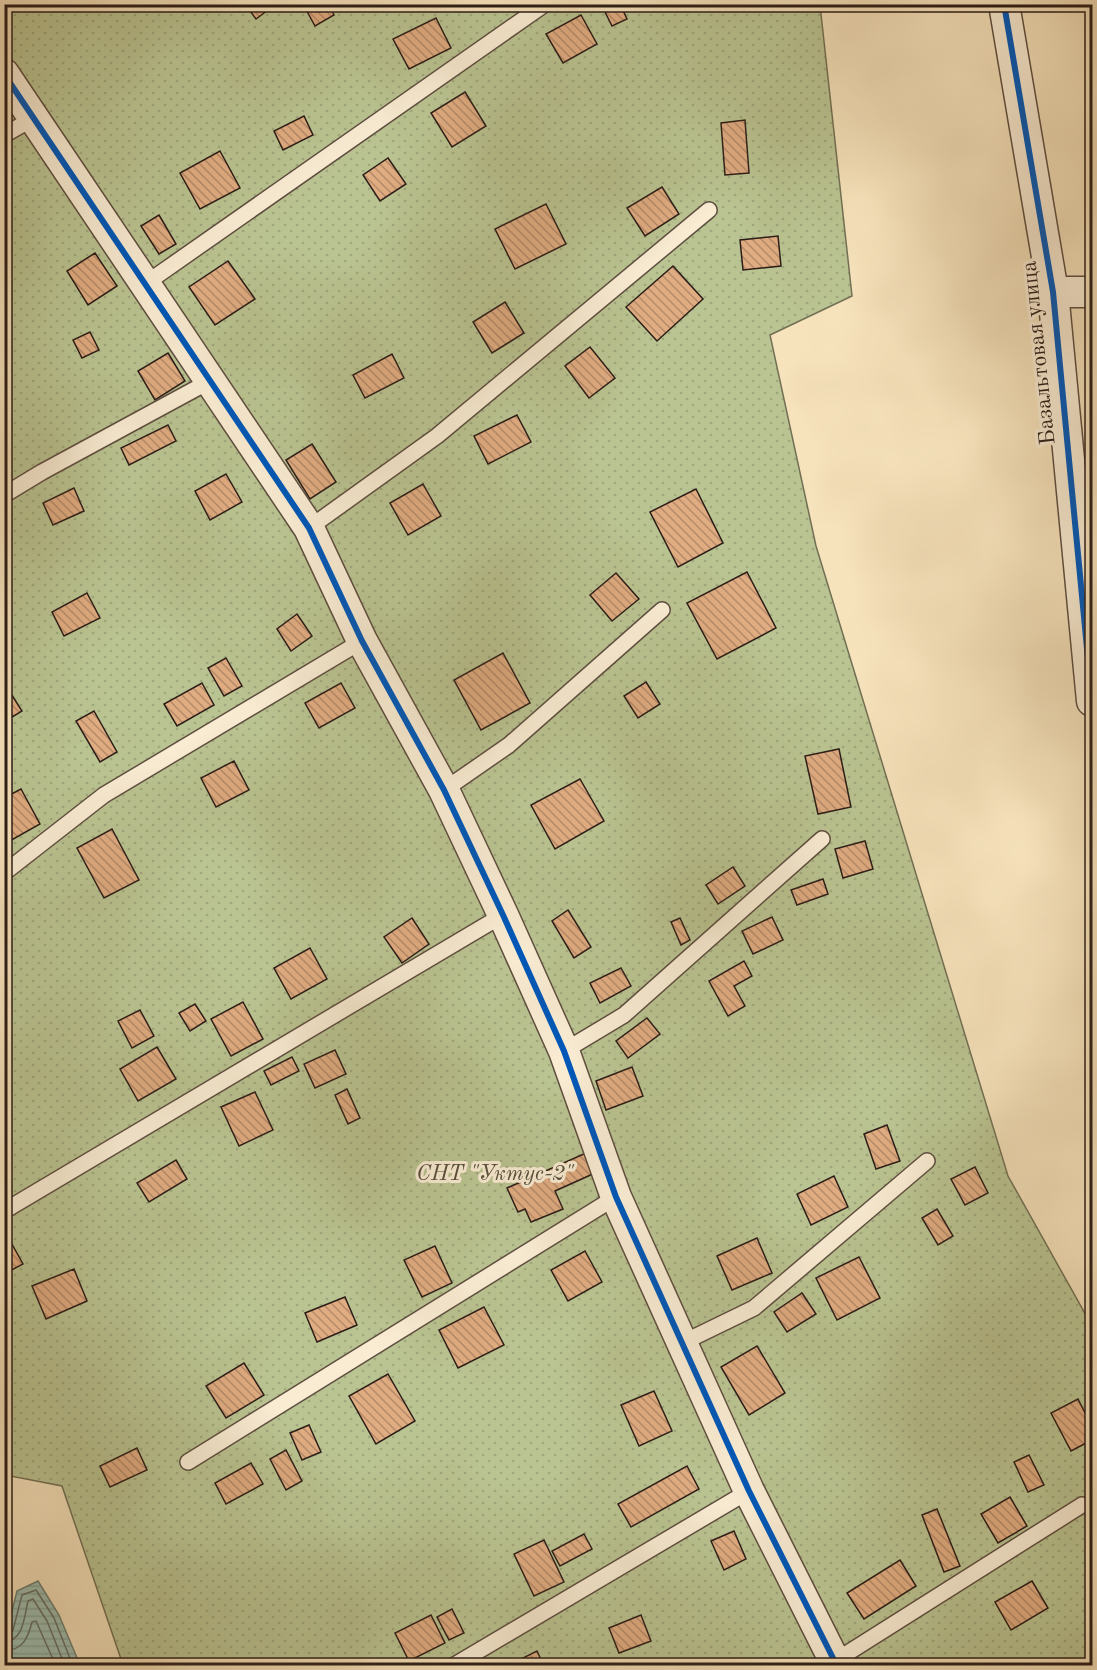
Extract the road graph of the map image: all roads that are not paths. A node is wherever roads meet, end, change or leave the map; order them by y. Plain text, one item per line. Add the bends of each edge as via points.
1 (545, 4) edge
2 (1004, 4) edge
3 (4, 75) edge
4 (34, 118) junction
5 (4, 135) edge
6 (709, 210) dead end
7 (145, 284) junction
8 (1053, 292) junction
9 (1092, 292) edge
10 (210, 381) junction
11 (4, 495) edge
12 (309, 528) junction
13 (662, 610) dead end
14 (362, 641) junction
15 (1092, 701) edge
16 (444, 790) junction
17 (822, 839) dead end
18 (4, 873) edge
19 (503, 915) junction
20 (564, 1051) junction
21 (927, 1161) dead end
22 (616, 1197) junction
23 (4, 1211) edge
24 (682, 1343) junction
25 (188, 1462) dead end
26 (749, 1491) junction
27 (1083, 1505) dead end
28 (836, 1663) edge
29 (453, 1665) edge

1 - 7 lane
2 - 8 street, Базальтовая улица
3 - 4 street
4 - 5 lane
4 - 7 street
6 - 12 lane via 437,436
7 - 10 street
8 - 9 street
8 - 15 street, Базальтовая улица
10 - 11 lane
10 - 12 street
12 - 14 street
13 - 16 lane via 509,745
14 - 16 street
14 - 18 lane via 104,795
16 - 19 street
17 - 20 lane via 624,1015
19 - 20 street
19 - 23 lane
20 - 22 street
21 - 24 lane via 754,1308
22 - 24 street
22 - 25 lane
24 - 26 street
26 - 28 street
26 - 29 lane
27 - 28 lane

